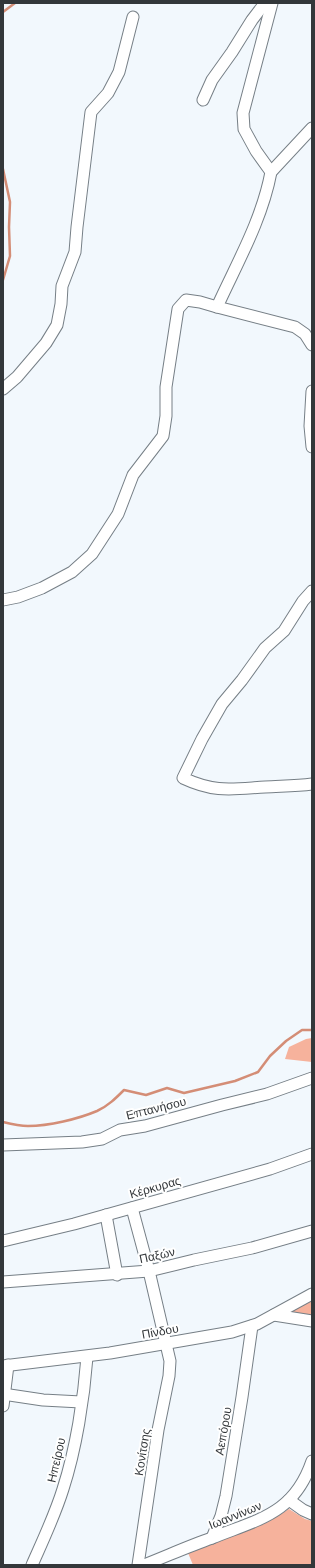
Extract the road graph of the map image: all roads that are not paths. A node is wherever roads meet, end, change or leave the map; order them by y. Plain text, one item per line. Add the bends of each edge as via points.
1 (265, 3) edge
2 (272, 3) edge
3 (133, 17) dead end
4 (203, 100) dead end
5 (312, 128) edge
6 (271, 172) junction
7 (217, 307) junction
8 (312, 345) edge
9 (3, 388) edge
10 (312, 391) edge
11 (312, 447) edge
12 (312, 591) edge
13 (3, 600) edge
14 (312, 784) edge
15 (312, 1078) edge
16 (3, 1145) edge
17 (312, 1154) edge
18 (132, 1208) junction
19 (106, 1214) junction
20 (312, 1231) edge
21 (3, 1242) edge
22 (149, 1272) junction
23 (117, 1275) junction
24 (3, 1282) edge
25 (312, 1294) edge
26 (274, 1315) junction
27 (312, 1321) edge
28 (252, 1326) junction
29 (166, 1343) junction
30 (87, 1357) junction
31 (6, 1366) edge
32 (3, 1394) edge
33 (81, 1402) junction
34 (3, 1406) edge
35 (312, 1461) edge
36 (289, 1500) junction
37 (312, 1514) edge
38 (212, 1538) junction
39 (32, 1565) edge
40 (138, 1565) edge
41 (144, 1565) edge

1 - 4 street via 212,80
2 - 6 street via 243,113 244,129
3 - 9 street via 119,72 108,93 91,112 75,252 62,286 57,324 46,343 17,377
5 - 6 street
6 - 7 street via 260,213
7 - 8 street via 295,327 306,334
7 - 13 street via 186,300 178,309 166,387 163,436 133,475 118,514 92,554 72,572 42,588
10 - 11 street
12 - 14 street via 284,631 265,648 222,704 183,778 198,785 226,790
15 - 16 street, Επτανήσου via 267,1094 145,1126 120,1130 102,1139
17 - 18 street, Κέρκυρας via 270,1169
18 - 19 street, Κέρκυρας
18 - 22 street, Κονίτσης
19 - 21 street, Κέρκυρας
19 - 23 street
20 - 22 street, Παξών
22 - 23 street, Παξών
22 - 29 street, Κονίτσης
23 - 24 street, Παξών
25 - 26 street, Πίνδου
26 - 27 street
26 - 28 street, Πίνδου
28 - 29 street, Πίνδου via 225,1334
28 - 38 street, Αεπόρου via 224,1503
29 - 30 street, Πίνδου
29 - 40 street, Κονίτσης via 170,1361 169,1376 158,1430
30 - 31 street, Πίνδου
30 - 33 street, Ηπείρου
31 - 32 street
32 - 33 street
32 - 34 street
33 - 39 street, Ηπείρου via 63,1489
35 - 36 street, Ιωαννίνων via 304,1481
36 - 37 street
36 - 38 street, Ιωαννίνων via 267,1517
38 - 41 street, Ιωαννίνων

